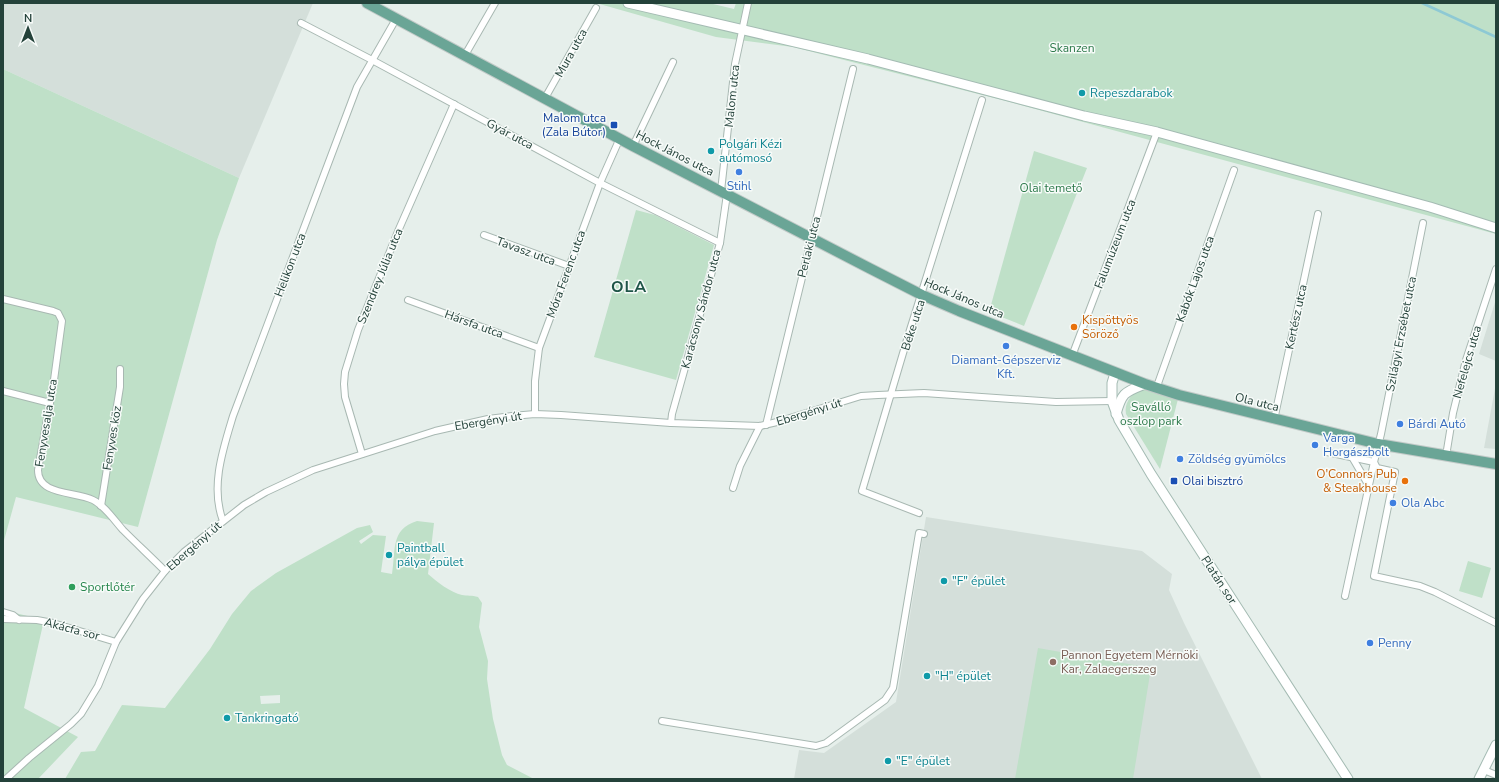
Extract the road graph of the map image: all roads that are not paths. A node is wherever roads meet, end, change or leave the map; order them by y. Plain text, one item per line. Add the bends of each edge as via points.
1 (367, 3) edge
2 (495, 3) edge
3 (628, 3) edge
4 (748, 3) edge
5 (596, 8) dead end
6 (396, 19) junction
7 (301, 23) dead end
8 (742, 30) junction
9 (465, 55) junction
10 (372, 60) junction
11 (673, 62) dead end
12 (853, 69) dead end
13 (545, 98) junction
14 (982, 100) dead end
15 (454, 104) junction
16 (1157, 132) junction
17 (620, 138) junction
18 (633, 146) junction
19 (1234, 170) dead end
20 (600, 183) junction
21 (724, 192) junction
22 (1318, 214) dead end
23 (1424, 223) dead end
24 (1496, 228) edge
25 (484, 235) dead end
26 (811, 237) junction
27 (720, 243) junction
28 (569, 266) junction
29 (1496, 269) edge
30 (922, 295) junction
31 (3, 299) edge
32 (408, 300) dead end
33 (1020, 336) joint
34 (539, 348) junction
35 (1072, 356) junction
36 (120, 369) dead end
37 (1115, 373) junction
38 (1145, 384) junction
39 (1156, 388) junction
40 (3, 391) edge
41 (892, 394) junction
42 (1112, 401) junction
43 (50, 403) junction
44 (535, 414) junction
45 (1116, 414) junction
46 (1274, 420) junction
47 (671, 423) junction
48 (763, 425) junction
49 (1378, 444) junction
50 (1327, 452) dead end
51 (362, 454) junction
52 (1446, 456) junction
53 (1352, 457) junction
54 (1374, 462) junction
55 (1496, 464) edge
56 (1369, 486) junction
57 (734, 488) dead end
58 (101, 506) junction
59 (918, 513) dead end
60 (223, 521) junction
61 (924, 534) dead end
62 (165, 571) junction
63 (1345, 596) dead end
64 (3, 612) edge
65 (3, 619) edge
66 (19, 620) junction
67 (1496, 623) edge
68 (116, 642) junction
69 (662, 722) dead end
70 (1496, 745) edge
71 (1484, 770) junction
72 (1496, 775) edge
73 (6, 779) edge
74 (1348, 779) edge
75 (1480, 779) edge

1 - 6 main road, Hock János utca
2 - 9 street
3 - 8 street
4 - 8 street, Malom utca
5 - 13 street, Mura utca
6 - 9 main road, Hock János utca
6 - 10 street, Helikon utca
7 - 10 street, Gyár utca
8 - 16 street
8 - 21 street, Malom utca via 735,64
9 - 13 main road, Hock János utca
10 - 15 street, Gyár utca
10 - 60 street, Helikon utca via 357,87 233,416 217,485 219,511
11 - 18 street
12 - 26 street, Perlaki utca
13 - 17 main road, Hock János utca
14 - 30 street, Béke utca
15 - 20 street, Gyár utca
15 - 51 street, Szendrey Júlia utca via 399,229 358,330 345,372 345,397
16 - 24 street via 1430,207
16 - 35 street, Falumúzeum utca
17 - 18 main road, Hock János utca
17 - 20 street, Móra Ferenc utca
18 - 21 main road, Hock János utca
19 - 39 street, Kabók Lajos utca
20 - 27 street, Gyár utca
20 - 28 street, Móra Ferenc utca
21 - 26 main road, Hock János utca
21 - 27 street, Karácsony Sándor utca
22 - 46 street, Kertész utca
23 - 49 street, Szilágyi Erzsébet utca
25 - 28 street, Tavasz utca
26 - 30 main road, Hock János utca
26 - 48 street, Perlaki utca
27 - 47 street, Karácsony Sándor utca
28 - 34 street, Móra Ferenc utca
29 - 52 street, Nefelejcs utca via 1466,360
30 - 33 main road, Hock János utca
30 - 41 street, Béke utca
31 - 43 street, Fenyvesalja utca via 53,311 60,317 61,328
32 - 34 street, Hársfa utca
33 - 35 main road, Ola utca
34 - 44 street, Móra Ferenc utca
35 - 37 main road, Ola utca
36 - 58 street, Fenyves köz via 120,388
37 - 38 main road, Ola utca
37 - 42 street, Platán sor
38 - 39 main road, Ola utca
38 - 45 street via 1123,395
39 - 46 main road, Ola utca
40 - 43 street
41 - 42 street, Ebergényi út via 939,393 1056,402
41 - 48 street, Ebergényi út via 861,396
41 - 59 street, Béke utca via 862,491
42 - 45 street, Platán sor
43 - 58 street, Fenyvesalja utca via 38,470 40,481 49,488 94,500
44 - 47 street, Ebergényi út
44 - 51 street, Ebergényi út via 463,424
45 - 74 street, Platán sor via 1151,474
46 - 49 main road, Ola utca
47 - 48 street, Ebergényi út
48 - 57 street, Perlaki utca via 740,466
49 - 52 main road, Ola utca
49 - 54 street, Szilágyi Erzsébet utca
50 - 53 street
51 - 60 street, Ebergényi út via 290,480 244,505
52 - 55 main road, Ola utca
53 - 54 street
53 - 56 street
54 - 56 street, Szilágyi Erzsébet utca
54 - 67 street via 1377,468 1395,472 1374,576 1420,586
56 - 63 street, Szilágyi Erzsébet utca
58 - 62 street, Fenyvesalja utca
60 - 62 street, Ebergényi út
61 - 69 street via 919,533 893,688 885,700 832,739 816,746
62 - 68 street, Ebergényi út via 143,599
64 - 66 street
65 - 66 street, Akácfa sor
66 - 68 street, Akácfa sor via 53,623
68 - 73 street, Ebergényi út via 98,686 81,714
70 - 71 street
71 - 72 street
71 - 75 street

